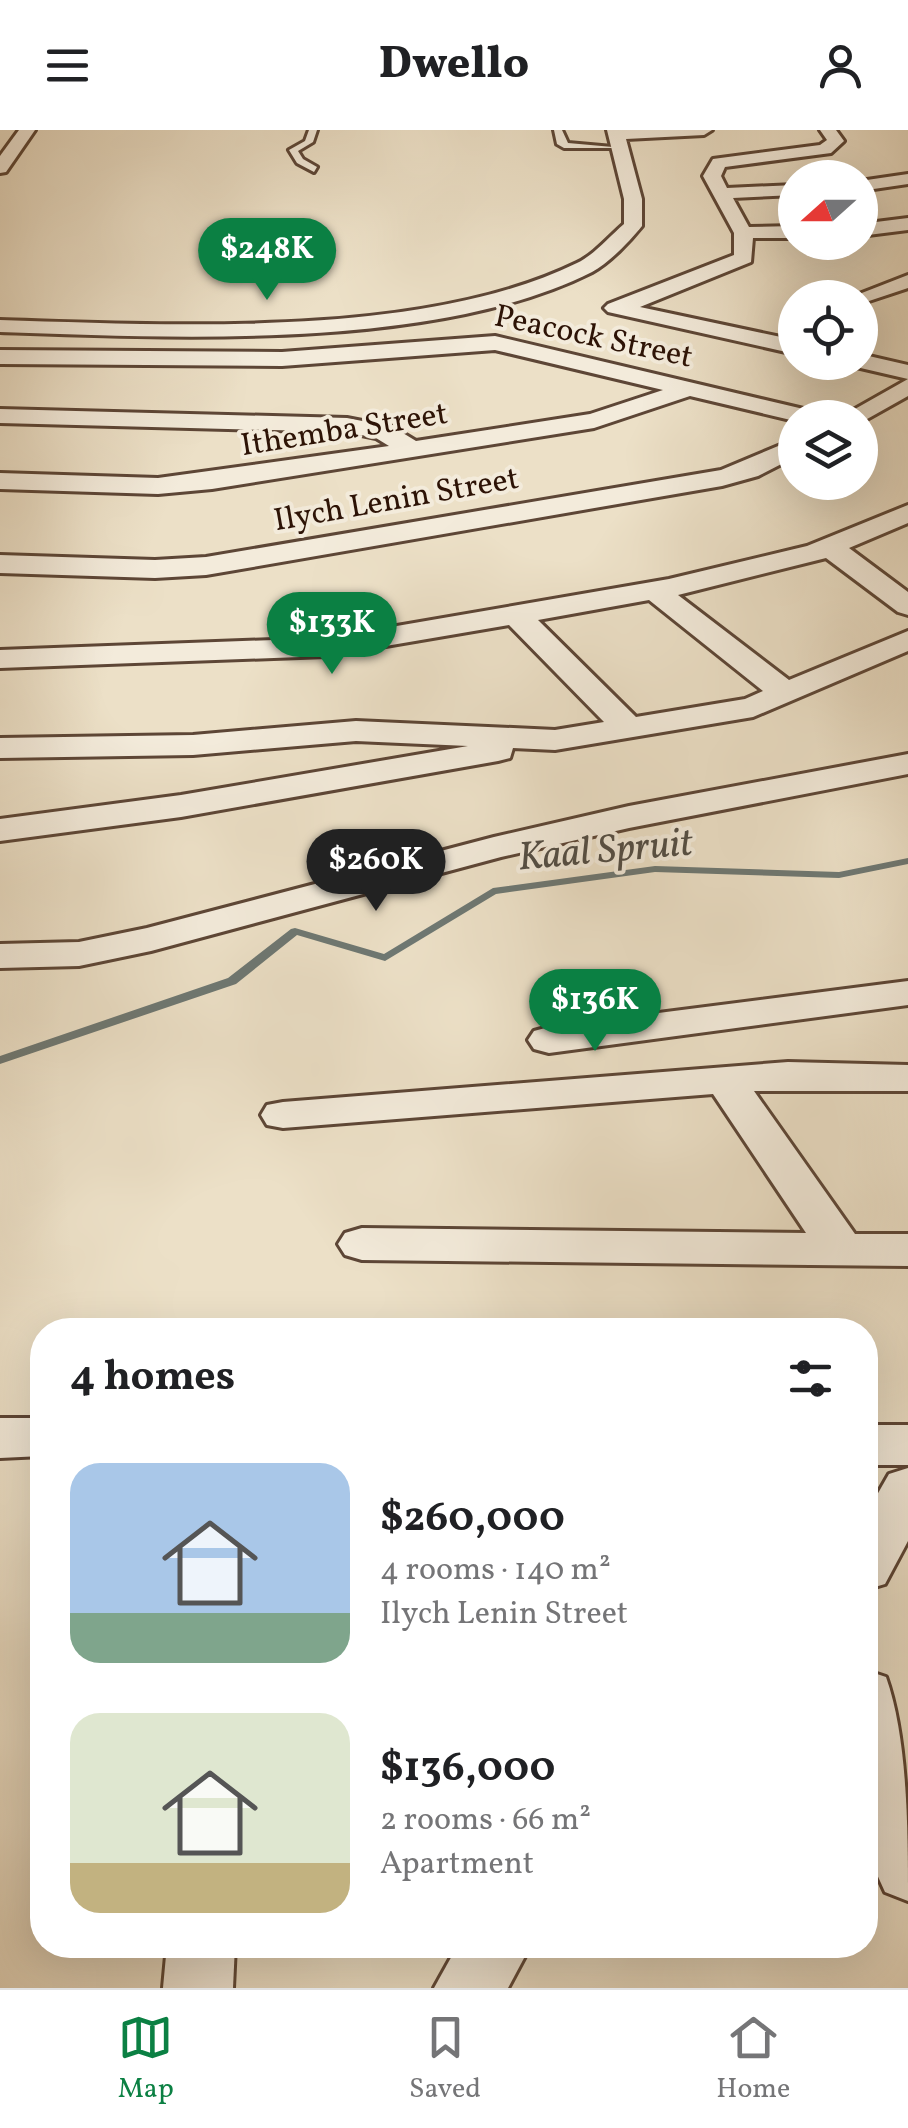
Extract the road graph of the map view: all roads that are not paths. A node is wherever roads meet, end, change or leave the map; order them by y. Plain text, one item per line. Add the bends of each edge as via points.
1 (27, 130) edge
2 (313, 130) edge
3 (558, 130) edge
4 (704, 130) edge
5 (828, 130) edge
6 (617, 138) edge
7 (0, 168) edge
8 (314, 169) dead end
9 (908, 179) edge
10 (878, 183) edge
11 (778, 191) edge
12 (723, 193) junction
13 (908, 224) edge
14 (878, 228) edge
15 (778, 232) edge
16 (743, 233) junction
17 (908, 281) edge
18 (536, 290) junction
19 (878, 291) edge
20 (619, 308) junction
21 (0, 326) edge
22 (778, 336) edge
23 (768, 341) junction
24 (778, 343) edge
25 (0, 357) edge
26 (878, 365) edge
27 (908, 372) edge
28 (908, 386) edge
29 (691, 388) junction
30 (878, 403) edge
31 (778, 410) edge
32 (0, 416) edge
33 (412, 449) junction
34 (778, 456) edge
35 (0, 481) edge
36 (908, 513) edge
37 (829, 547) junction
38 (0, 564) edge
39 (655, 591) junction
40 (908, 606) edge
41 (514, 614) junction
42 (908, 640) edge
43 (0, 658) edge
44 (786, 693) junction
45 (629, 728) junction
46 (555, 740) junction
47 (0, 748) edge
48 (908, 764) edge
49 (0, 830) edge
50 (0, 956) edge
51 (908, 993) edge
52 (669, 1026) junction
53 (549, 1040) dead end
54 (908, 1078) edge
55 (718, 1082) junction
56 (283, 1115) dead end
57 (362, 1244) dead end
58 (841, 1249) junction
59 (908, 1250) edge
60 (30, 1437) edge
61 (0, 1438) edge
62 (878, 1445) edge
63 (908, 1445) edge
64 (908, 1489) edge
65 (878, 1544) edge
66 (878, 1795) edge
67 (908, 1871) edge
68 (200, 1958) edge
69 (489, 1958) edge
70 (198, 1988) edge
71 (469, 1988) edge

1 - 7 street
2 - 8 lane via 309,142 293,150
3 - 6 lane via 567,146
4 - 6 street
5 - 12 street via 836,141 826,149 719,164 712,176
6 - 18 street via 632,226 599,259
9 - 10 street
11 - 12 street
12 - 16 street
13 - 14 street
15 - 16 street
16 - 20 street via 740,260
17 - 19 street
18 - 20 street
18 - 21 street via 314,326
20 - 23 street
22 - 23 street
23 - 24 street
25 - 29 street, Peacock Street via 282,359 483,342
26 - 27 street
28 - 30 street
29 - 31 street, Peacock Street
29 - 33 street, Ithemba Street via 601,420
32 - 33 street, Ilych Lenin Street via 347,425 384,432
33 - 35 street, Ithemba Street via 174,486
34 - 38 street, Ilych Lenin Street via 722,478 206,566
36 - 37 street
37 - 39 street
37 - 40 street
39 - 41 street
39 - 44 street
41 - 43 street via 314,650
41 - 45 street
42 - 44 street
44 - 45 street via 744,709
45 - 46 street
46 - 47 street via 356,731 192,746
46 - 49 street via 181,806
48 - 50 street via 494,848 151,939 79,954
51 - 52 street
52 - 53 street
52 - 55 street
54 - 55 street via 788,1075
55 - 56 street
55 - 58 street
57 - 58 street
58 - 59 street
60 - 61 street
62 - 63 street
64 - 65 street
66 - 67 street
68 - 70 street
69 - 71 street

